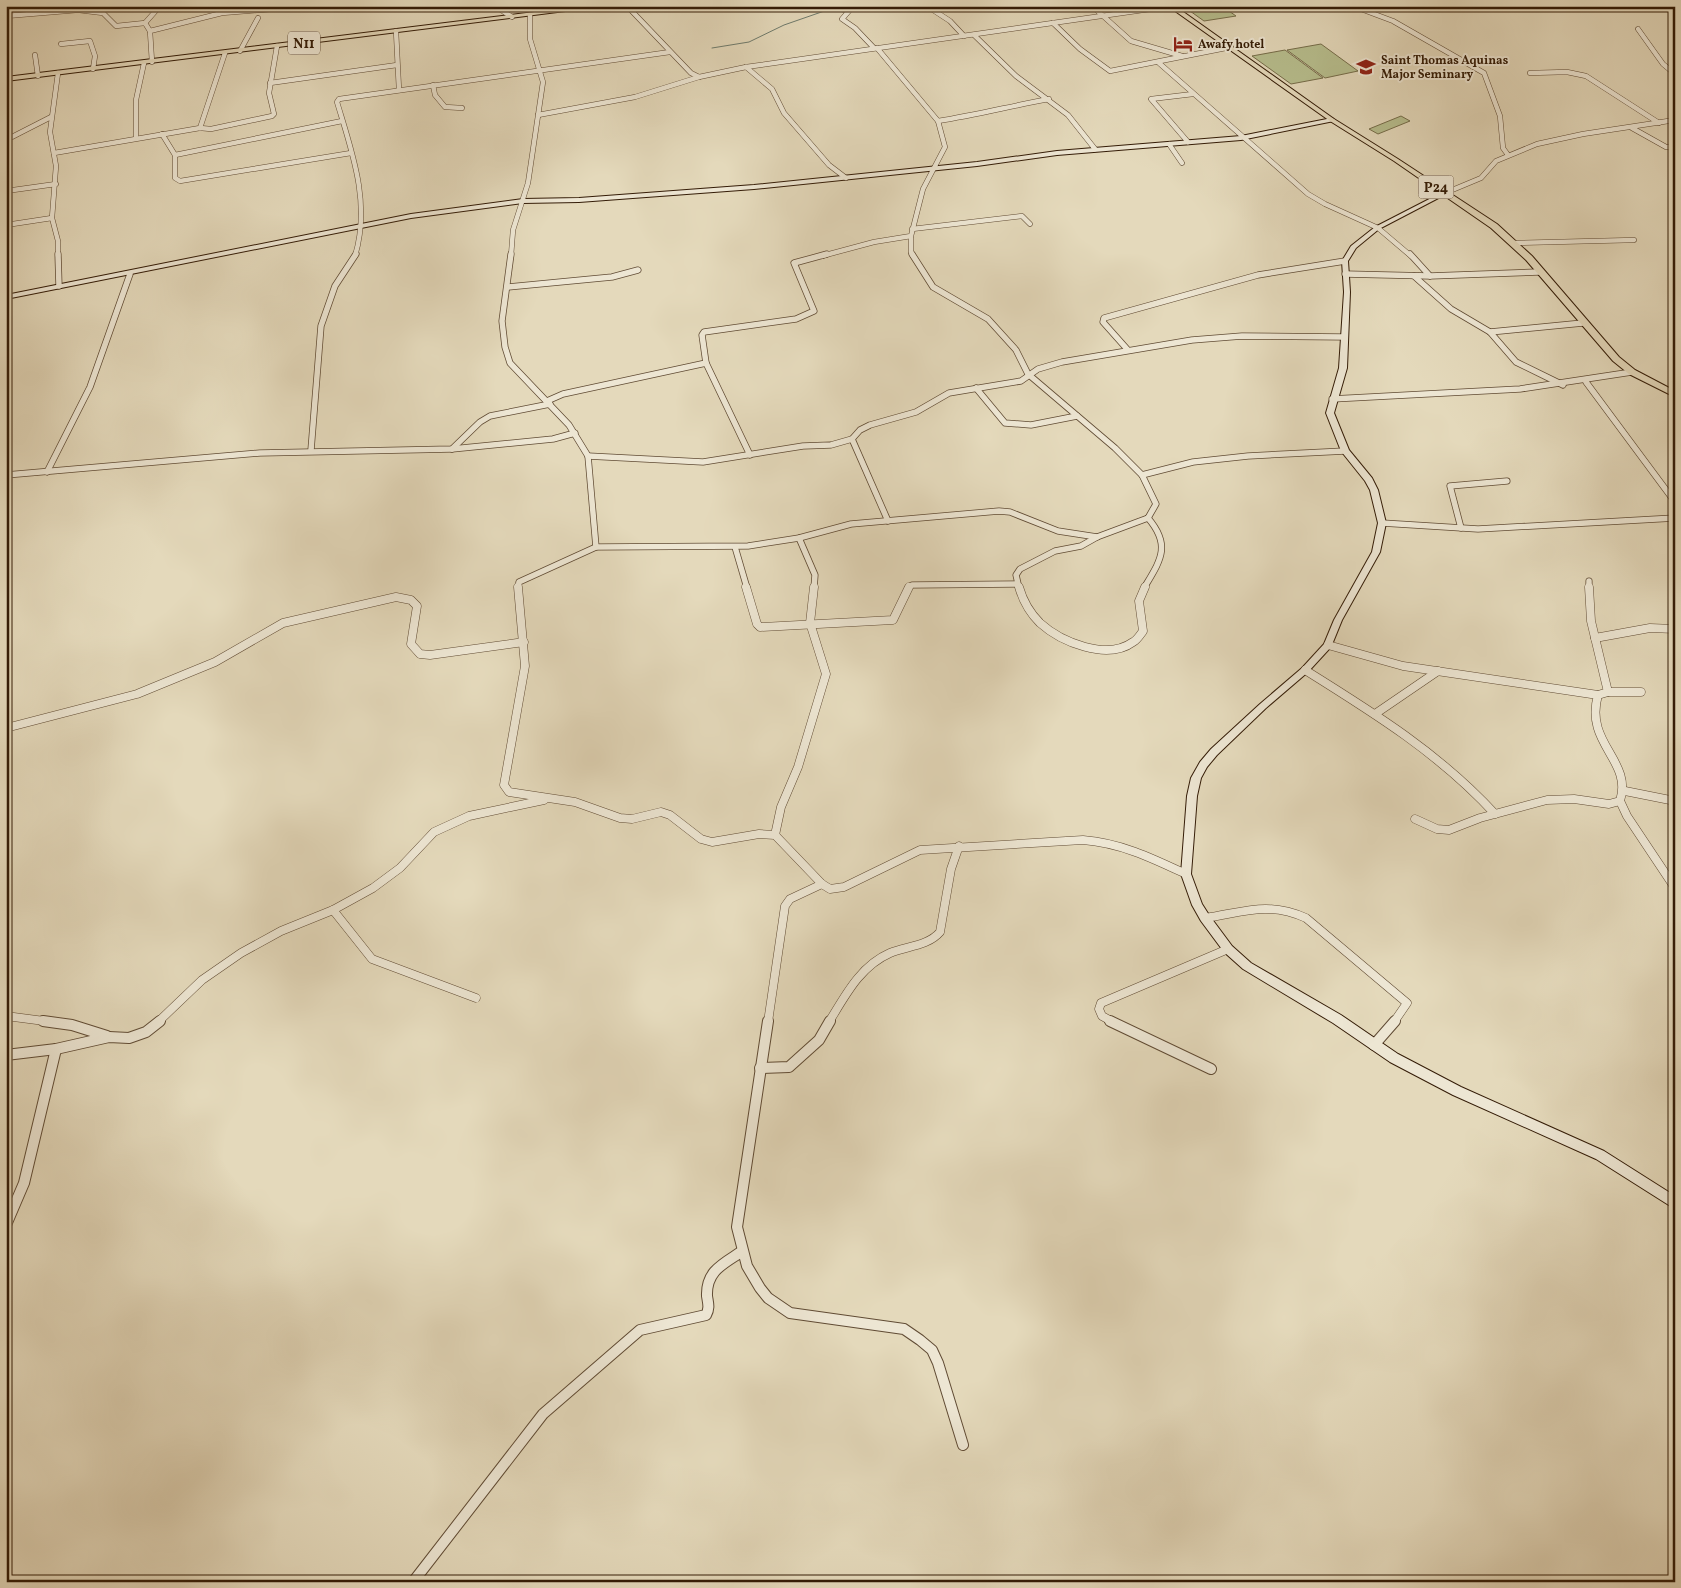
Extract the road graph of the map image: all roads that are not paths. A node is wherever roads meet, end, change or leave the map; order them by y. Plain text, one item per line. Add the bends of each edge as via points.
1 (160, 6) edge
2 (308, 6) edge
3 (496, 6) edge
4 (602, 6) edge
5 (627, 6) edge
6 (829, 6) edge
7 (927, 6) edge
8 (1092, 6) edge
9 (1171, 6) edge
10 (1353, 6) edge
11 (530, 15) junction
12 (6, 16) edge
13 (1101, 16) junction
14 (512, 17) junction
15 (258, 18) dead end
16 (144, 23) junction
17 (1053, 23) junction
18 (1638, 29) dead end
19 (150, 31) junction
20 (396, 31) junction
21 (974, 34) junction
22 (964, 36) junction
23 (61, 44) dead end
24 (277, 46) junction
25 (1231, 47) junction
26 (876, 48) junction
27 (240, 51) junction
28 (670, 52) junction
29 (225, 53) junction
30 (35, 55) dead end
31 (1187, 57) junction
32 (148, 62) junction
33 (1159, 63) junction
34 (396, 65) junction
35 (746, 67) junction
36 (93, 69) junction
37 (540, 71) junction
38 (58, 73) junction
39 (1530, 73) dead end
40 (1675, 74) edge
41 (38, 76) junction
42 (699, 77) junction
43 (6, 79) edge
44 (270, 83) junction
45 (433, 85) junction
46 (398, 90) junction
47 (1193, 94) junction
48 (1049, 99) junction
49 (462, 108) dead end
50 (538, 114) junction
51 (51, 117) junction
52 (1332, 120) junction
53 (1675, 120) edge
54 (342, 121) junction
55 (938, 121) junction
56 (1659, 123) junction
57 (200, 128) junction
58 (1632, 128) junction
59 (162, 134) junction
60 (136, 138) junction
61 (1241, 138) junction
62 (6, 140) edge
63 (1188, 142) junction
64 (1169, 144) junction
65 (1675, 148) edge
66 (1095, 149) junction
67 (54, 153) junction
68 (351, 153) junction
69 (175, 155) junction
70 (1508, 155) junction
71 (1182, 163) dead end
72 (932, 170) junction
73 (846, 178) junction
74 (56, 184) junction
75 (6, 191) edge
76 (1445, 193) junction
77 (524, 201) junction
78 (52, 218) junction
79 (1030, 224) dead end
80 (6, 225) edge
81 (361, 225) junction
82 (1377, 228) junction
83 (912, 229) junction
84 (910, 236) junction
85 (1634, 240) dead end
86 (1515, 243) junction
87 (1345, 261) junction
88 (638, 270) dead end
89 (1539, 272) junction
90 (130, 274) junction
91 (1345, 274) junction
92 (1414, 276) junction
93 (1430, 276) junction
94 (59, 286) junction
95 (508, 287) junction
96 (6, 297) edge
97 (1583, 323) junction
98 (1490, 332) junction
99 (1344, 337) junction
100 (1127, 349) junction
101 (706, 363) junction
102 (1632, 372) junction
103 (1028, 374) junction
104 (1586, 382) junction
105 (1565, 386) junction
106 (976, 388) junction
107 (1675, 395) edge
108 (1332, 399) junction
109 (549, 402) junction
110 (1077, 416) junction
111 (575, 433) junction
112 (852, 439) junction
113 (452, 449) junction
114 (311, 450) junction
115 (1345, 451) junction
116 (750, 455) junction
117 (588, 456) junction
118 (47, 472) junction
119 (6, 475) edge
120 (1142, 475) junction
121 (1507, 482) dead end
122 (1675, 502) edge
123 (1148, 518) junction
124 (1675, 518) edge
125 (888, 521) junction
126 (1382, 523) junction
127 (1461, 528) junction
128 (1097, 537) junction
129 (799, 538) junction
130 (735, 547) junction
131 (596, 548) junction
132 (1589, 581) dead end
133 (1017, 584) junction
134 (810, 624) junction
135 (1675, 629) edge
136 (1595, 638) junction
137 (524, 642) junction
138 (1328, 645) junction
139 (1305, 670) junction
140 (1438, 671) junction
141 (1608, 692) junction
142 (1642, 692) dead end
143 (1598, 695) junction
144 (1375, 714) junction
145 (6, 728) edge
146 (1624, 792) junction
147 (550, 798) junction
148 (1620, 801) junction
149 (1675, 801) edge
150 (1495, 814) junction
151 (1415, 819) dead end
152 (775, 835) junction
153 (959, 846) junction
154 (1186, 874) junction
155 (822, 884) junction
156 (1675, 888) edge
157 (333, 910) junction
158 (1205, 918) junction
159 (1228, 949) junction
160 (476, 998) dead end
161 (6, 1016) edge
162 (109, 1037) junction
163 (1374, 1045) junction
164 (56, 1049) junction
165 (6, 1056) edge
166 (760, 1068) junction
167 (1211, 1069) dead end
168 (1675, 1203) edge
169 (6, 1225) edge
170 (740, 1252) junction
171 (963, 1445) dead end
172 (413, 1582) edge

1 - 16 street
2 - 19 street via 222,13
3 - 14 street
4 - 11 highway, N11
5 - 28 street
6 - 26 street via 850,11 842,19
7 - 22 street via 950,21
8 - 13 street
9 - 13 street
9 - 25 main road, P24
10 - 70 street via 1393,21 1484,73 1500,116 1502,148
11 - 14 highway, N11
11 - 37 street via 530,39
12 - 16 street via 78,10 103,13 116,26
13 - 17 street
13 - 31 street via 1131,41
14 - 20 highway, N11
15 - 27 street
16 - 19 street
17 - 21 street
17 - 33 street via 1108,71
18 - 40 street via 1663,64
19 - 32 street
20 - 24 highway, N11
20 - 34 street
21 - 22 street
21 - 48 street via 1016,76
22 - 26 street
23 - 36 street via 90,41 95,56
24 - 27 highway, N11
24 - 44 street
25 - 31 street
25 - 52 main road, P24
26 - 35 street
26 - 55 street
27 - 29 highway, N11
28 - 37 street
28 - 42 street
29 - 32 highway, N11
29 - 57 street
30 - 41 street
31 - 33 street
32 - 36 highway, N11
32 - 60 street via 136,83
33 - 47 street
34 - 44 street
34 - 46 street
35 - 42 street
35 - 73 street via 772,89 784,113 829,165
36 - 38 highway, N11
37 - 45 street
37 - 50 street via 543,82
38 - 41 highway, N11
38 - 51 street
39 - 56 street via 1567,72 1586,76
41 - 43 highway, N11
42 - 50 street via 634,97
44 - 57 street via 272,116 211,129
45 - 46 street
45 - 49 street via 435,94 445,107
46 - 54 street via 339,99
47 - 61 street
47 - 63 street via 1151,99
48 - 55 street
48 - 66 street via 1068,115
50 - 77 street
51 - 62 street
51 - 67 street
52 - 61 street
52 - 76 main road, P24
53 - 56 street
54 - 68 street
54 - 69 street
55 - 72 street via 945,147
56 - 58 street
57 - 59 street
58 - 65 street via 1663,146
58 - 70 street via 1560,139
59 - 60 street
59 - 69 street
60 - 67 street
61 - 63 street
61 - 82 street via 1321,203
63 - 64 street
64 - 66 street
64 - 71 street
66 - 72 street
67 - 74 street
68 - 69 street via 180,182 176,178
68 - 81 street via 361,192
70 - 76 street via 1496,161 1484,176
72 - 73 street
72 - 83 street
73 - 77 street via 706,191
74 - 75 street
74 - 78 street
76 - 82 street
76 - 86 main road, P24
77 - 81 street
77 - 95 street via 513,230
78 - 80 street
78 - 94 street via 58,241
79 - 83 street via 1022,216
81 - 90 street
81 - 114 street via 354,260 335,286 321,326
82 - 87 street via 1353,247
82 - 93 street via 1403,246
83 - 84 street
84 - 101 street via 794,263 814,311 796,318 704,332
84 - 103 street via 911,252 933,287 988,319 1016,350
85 - 86 street
86 - 89 main road, P24
87 - 91 street
87 - 100 street via 1310,264 1258,275 1104,318 1103,322
88 - 95 street via 612,277
89 - 93 street
89 - 97 main road, P24
90 - 94 street
90 - 118 street via 90,387
91 - 92 street
91 - 99 street
92 - 93 street
92 - 98 street via 1451,309
94 - 96 street
95 - 109 street via 502,321 510,363
97 - 98 street
97 - 102 main road, P24
98 - 105 street via 1516,362
99 - 100 street via 1242,336
99 - 108 street via 1342,368
100 - 103 street via 1045,366
101 - 109 street via 563,394
101 - 116 street
102 - 104 street
102 - 107 main road, P24
103 - 106 street via 1021,381
103 - 110 street
104 - 105 street
104 - 122 street
105 - 108 street via 1449,396
106 - 110 street via 1005,423 1012,425
106 - 112 street via 949,393 916,412 870,425
108 - 115 street via 1330,413
109 - 111 street
109 - 113 street via 490,416
110 - 120 street
111 - 113 street via 552,439
111 - 117 street
112 - 116 street via 831,446 803,446
112 - 125 street
113 - 114 street
114 - 118 street
115 - 120 street via 1193,462
115 - 126 street via 1374,490
116 - 117 street via 703,462
117 - 131 street
118 - 119 street
120 - 123 street via 1156,504
121 - 127 street via 1450,486
123 - 128 street
123 - 133 street via 1162,537 1163,546 1153,574 1141,594 1138,609 1143,631 1139,639 1127,646 1095,650 1046,628 1032,614
124 - 127 street via 1521,528
125 - 128 street via 999,510 1066,533
125 - 129 street via 831,527
126 - 127 street
126 - 138 street via 1376,552 1338,620
128 - 133 street via 1087,544 1055,552 1026,565 1016,574
129 - 130 street
129 - 134 street via 815,575
130 - 131 street
130 - 134 street via 757,624 760,627
131 - 137 street via 519,582
132 - 136 street
133 - 134 street via 912,586 904,592 893,620
134 - 152 street via 826,674 798,767 781,807
135 - 136 street via 1650,628
136 - 141 street
137 - 145 street via 420,654 411,644 415,601 396,597 283,623 215,662 137,694
137 - 147 street via 525,666 504,785 509,792
138 - 139 street
138 - 140 street via 1403,666
139 - 144 street
139 - 154 street via 1214,752 1196,778
140 - 143 street
140 - 144 street
141 - 142 street
141 - 143 street
143 - 146 street via 1594,707 1598,733 1614,758
144 - 150 street via 1439,758
146 - 148 street
146 - 149 street
147 - 152 street via 590,806 620,818 632,819 661,812 670,815 701,839 712,842 759,834
147 - 157 street via 454,821 434,832 400,868 373,888
148 - 150 street via 1609,804 1574,798 1547,800
148 - 156 street
150 - 151 street via 1449,830 1437,829
152 - 155 street
153 - 154 street via 1083,840 1108,842
153 - 155 street via 914,852 837,889
153 - 166 street via 951,869 940,932 934,940 890,953 878,960 853,982 830,1024 789,1067
154 - 158 street
155 - 166 street via 790,899 785,906
157 - 160 street via 372,959
157 - 162 street via 281,931 241,953 202,980 146,1032 129,1038
158 - 159 street
158 - 163 street via 1266,906 1293,911 1306,918 1408,1003
159 - 163 street via 1247,966 1337,1019
159 - 167 street via 1101,1003 1099,1009 1102,1016 1112,1022
161 - 162 street via 72,1025
162 - 164 street
163 - 168 street via 1457,1091 1600,1155
164 - 165 street
164 - 169 street via 24,1183
166 - 170 street via 737,1226
170 - 171 street via 750,1273 774,1306 790,1313 904,1329 932,1350
170 - 172 street via 708,1277 709,1310 706,1315 640,1330 543,1414

